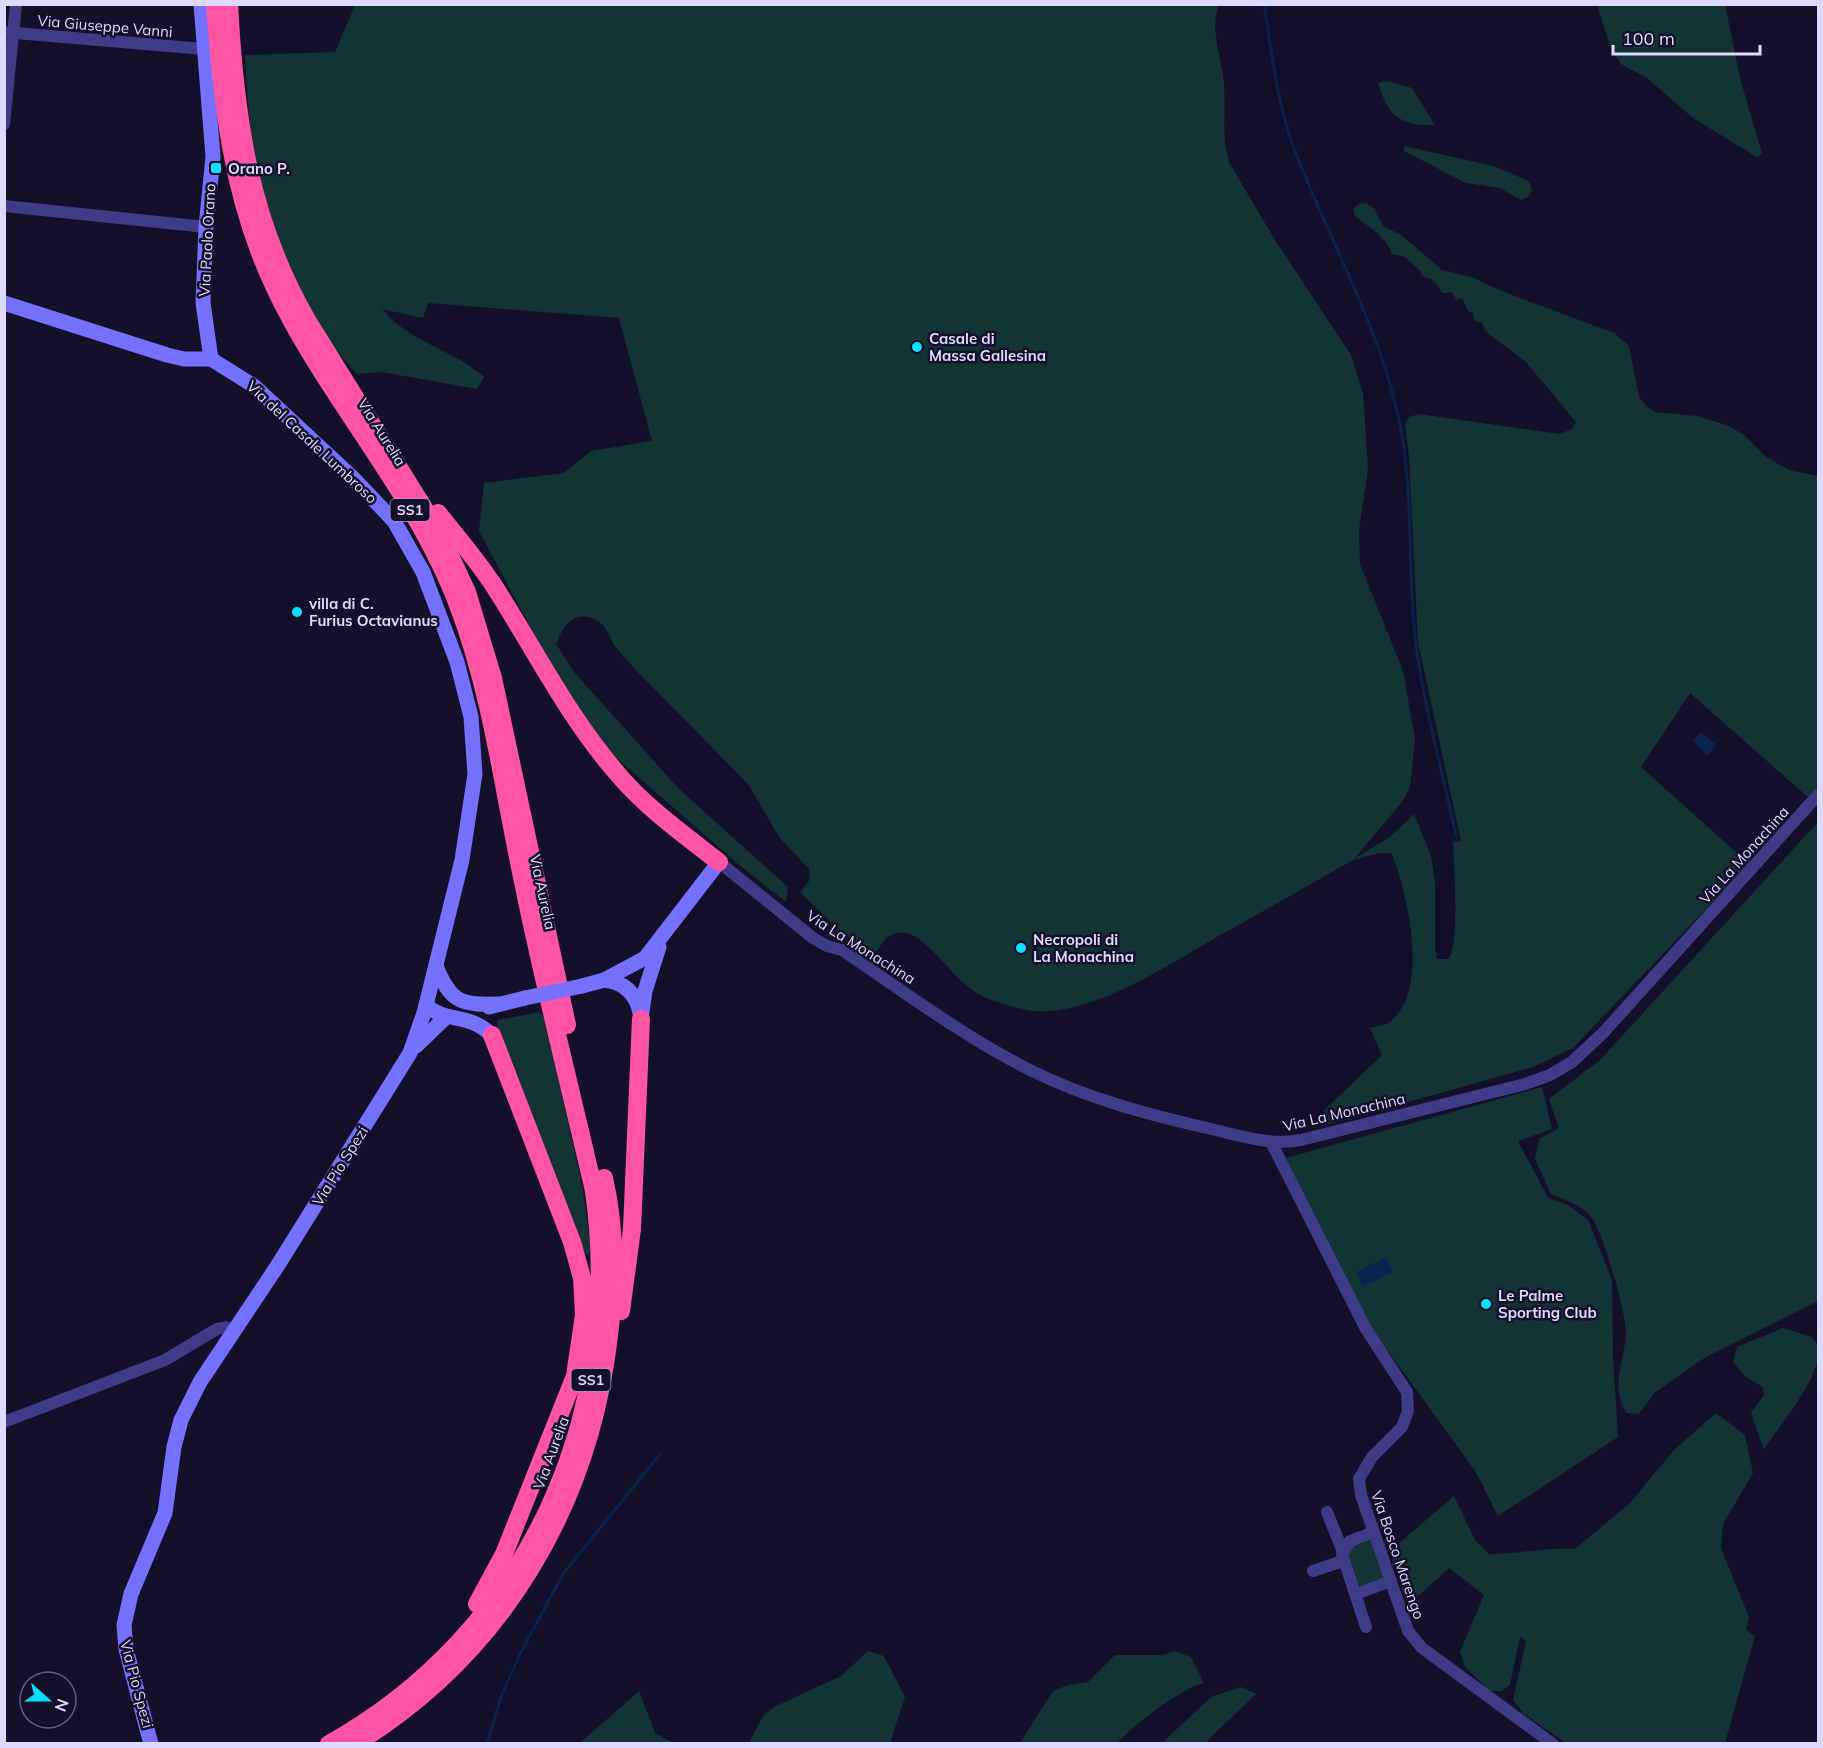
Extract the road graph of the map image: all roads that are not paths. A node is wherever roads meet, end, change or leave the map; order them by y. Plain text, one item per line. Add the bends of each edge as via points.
1 (16, 4) edge
2 (201, 4) edge
3 (215, 4) edge
4 (229, 4) edge
5 (9, 33) edge
6 (204, 49) junction
7 (4, 124) edge
8 (4, 206) edge
9 (206, 227) junction
10 (4, 303) edge
11 (211, 359) junction
12 (397, 464) junction
13 (420, 565) joint
14 (1818, 795) edge
15 (718, 862) junction
16 (664, 936) junction
17 (436, 966) junction
18 (604, 980) junction
19 (452, 996) junction
20 (427, 1000) junction
21 (499, 1004) junction
22 (452, 1017) junction
23 (641, 1019) junction
24 (492, 1035) junction
25 (410, 1053) junction
26 (1271, 1142) junction
27 (234, 1330) junction
28 (604, 1377) junction
29 (4, 1422) edge
30 (1327, 1512) dead end
31 (1374, 1532) junction
32 (1343, 1556) junction
33 (1313, 1571) dead end
34 (1391, 1581) junction
35 (1356, 1594) junction
36 (1366, 1627) dead end
37 (424, 1678) junction
38 (151, 1743) edge
39 (329, 1743) edge
40 (355, 1743) edge
41 (1553, 1743) edge

1 - 5 street
2 - 6 street
3 - 37 highway, Via Aurelia / SS1 via 226,128 255,243 295,325 432,548 464,621 480,679 599,1227 597,1344 587,1403 573,1451 544,1520 519,1563 457,1645
4 - 12 highway, Via Aurelia / SS1 via 236,105 265,231 286,284
5 - 6 street, Via Giuseppe Vanni
5 - 7 street
6 - 9 street, Via Paolo Orano via 213,157
8 - 9 street
9 - 11 street, Via Paolo Orano via 203,303
10 - 11 street via 167,355
11 - 13 street, Via del Casale Lumbroso via 260,391 353,478 394,521
12 - 15 highway via 487,577 572,716 604,759 642,799
12 - 28 highway, Via Aurelia / SS1 via 459,573 483,639 496,692 611,1221 613,1299
13 - 17 street, Via Pio Spezi via 464,687 475,764 467,839
14 - 26 street, Via La Monachina via 1603,1033 1566,1067 1525,1084 1301,1140
15 - 16 street
15 - 26 street, Via La Monachina via 813,938 842,950 1028,1069 1116,1104
16 - 18 street via 641,962
16 - 23 street via 647,983
17 - 19 street
17 - 20 street, Via Pio Spezi
18 - 21 street, bridge
18 - 23 street via 621,984 632,992
19 - 20 street
19 - 21 street via 469,1004
20 - 22 street
20 - 25 street, Via Pio Spezi
21 - 22 street
21 - 24 street via 490,1021
22 - 24 street via 475,1022
22 - 25 street
23 - 28 highway via 630,1257 621,1314
24 - 37 highway via 572,1242 584,1292 582,1340 575,1376 496,1574
25 - 27 street, Via Pio Spezi
26 - 31 street, Via Bosco Marengo via 1366,1329 1407,1392 1408,1411 1402,1427 1372,1457 1359,1477
27 - 29 street via 220,1328 165,1360
27 - 38 street, Via Pio Spezi via 184,1414 174,1447 165,1513 125,1614 125,1644
28 - 40 highway, Via Aurelia / SS1 via 581,1467 556,1525 523,1581 444,1676 411,1706
30 - 32 street
31 - 32 street via 1350,1541
31 - 34 street, Via Bosco Marengo
32 - 33 street
32 - 35 street
34 - 35 street
34 - 41 street, Via Bosco Marengo via 1414,1640
35 - 36 street
37 - 39 highway, Via Aurelia / SS1

